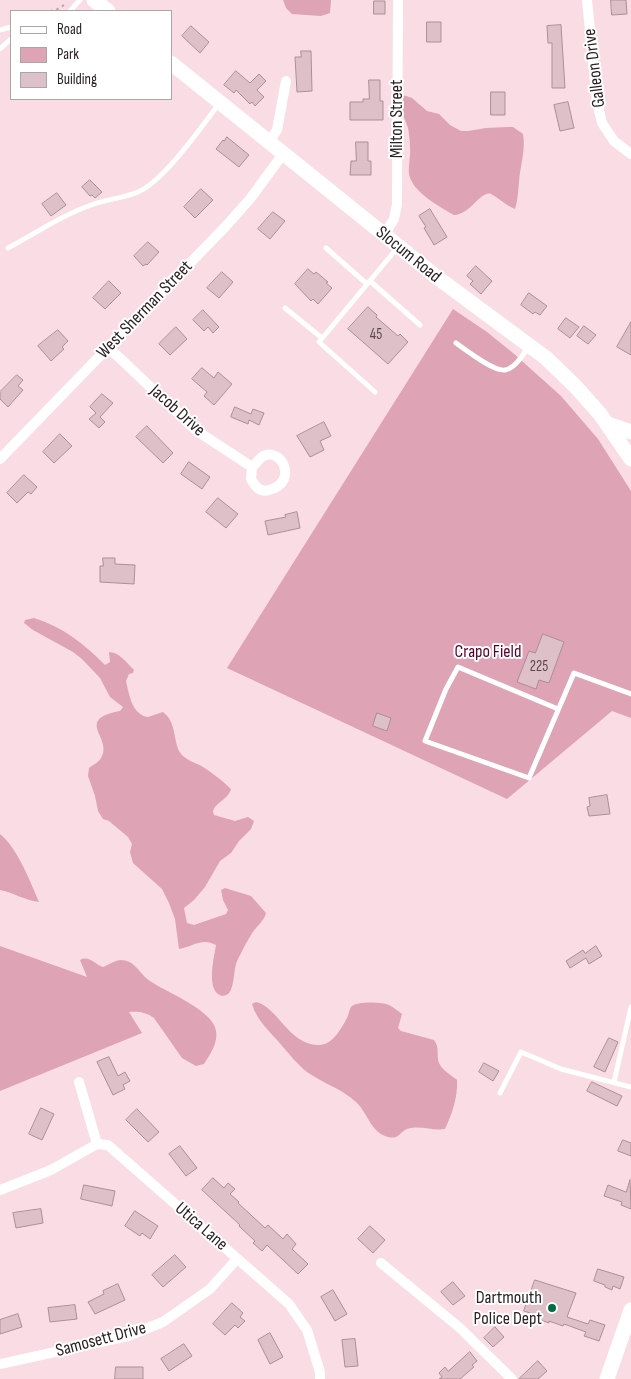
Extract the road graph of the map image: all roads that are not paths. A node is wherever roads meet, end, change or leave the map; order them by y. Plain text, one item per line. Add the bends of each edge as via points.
1 (80, 0) edge
2 (94, 0) edge
3 (398, 0) edge
4 (587, 0) edge
5 (71, 10) edge
6 (107, 10) edge
7 (10, 40) edge
8 (0, 49) edge
9 (172, 64) edge
10 (286, 80) dead end
11 (220, 102) junction
12 (269, 142) junction
13 (283, 154) junction
14 (631, 154) edge
15 (384, 235) junction
16 (398, 247) junction
17 (8, 248) dead end
18 (326, 248) dead end
19 (369, 283) junction
20 (285, 308) dead end
21 (420, 325) dead end
22 (322, 338) junction
23 (456, 343) dead end
24 (530, 346) junction
25 (109, 348) junction
26 (375, 392) dead end
27 (608, 424) junction
28 (631, 432) edge
29 (0, 459) edge
30 (631, 459) edge
31 (252, 467) dead end
32 (631, 694) edge
33 (558, 710) junction
34 (631, 1007) edge
35 (79, 1082) dead end
36 (614, 1082) junction
37 (631, 1087) edge
38 (500, 1093) dead end
39 (97, 1144) junction
40 (0, 1190) edge
41 (238, 1259) junction
42 (381, 1263) dead end
43 (631, 1310) edge
44 (0, 1364) edge
45 (320, 1379) edge
46 (512, 1379) edge
47 (607, 1379) edge

1 - 5 lane
2 - 6 main road
3 - 15 street, Milton Street via 397,204 394,219
4 - 14 street, Galleon Drive via 596,102 602,123 614,141
7 - 8 lane
9 - 11 main road, Slocum Road
10 - 12 street via 277,130
11 - 12 main road, Slocum Road
11 - 17 lane via 182,151 139,192 95,203
12 - 13 main road, Slocum Road
13 - 15 main road, Slocum Road
13 - 25 street, West Sherman Street via 238,213
15 - 16 main road, Slocum Road
16 - 19 lane
16 - 24 main road, Slocum Road
18 - 19 lane
19 - 21 lane
19 - 22 lane
20 - 22 lane
22 - 26 lane via 319,342
23 - 24 lane via 497,370 506,370 514,365
24 - 27 main road, Slocum Road via 562,372
25 - 29 street, West Sherman Street
25 - 31 street, Jacob Drive via 197,431
27 - 28 main road
27 - 30 main road, Slocum Road
32 - 33 lane via 574,673
33 - 33 lane via 458,667 425,741 529,778
34 - 36 lane
35 - 39 street
36 - 37 lane
36 - 38 lane via 561,1069 521,1052
39 - 40 street via 51,1170
39 - 41 street, Utica Lane via 108,1145
41 - 44 street, Samosett Drive via 210,1289 163,1322 128,1336
41 - 45 street, Utica Lane via 289,1304 300,1318 307,1330
42 - 46 street via 460,1328
43 - 47 main road

